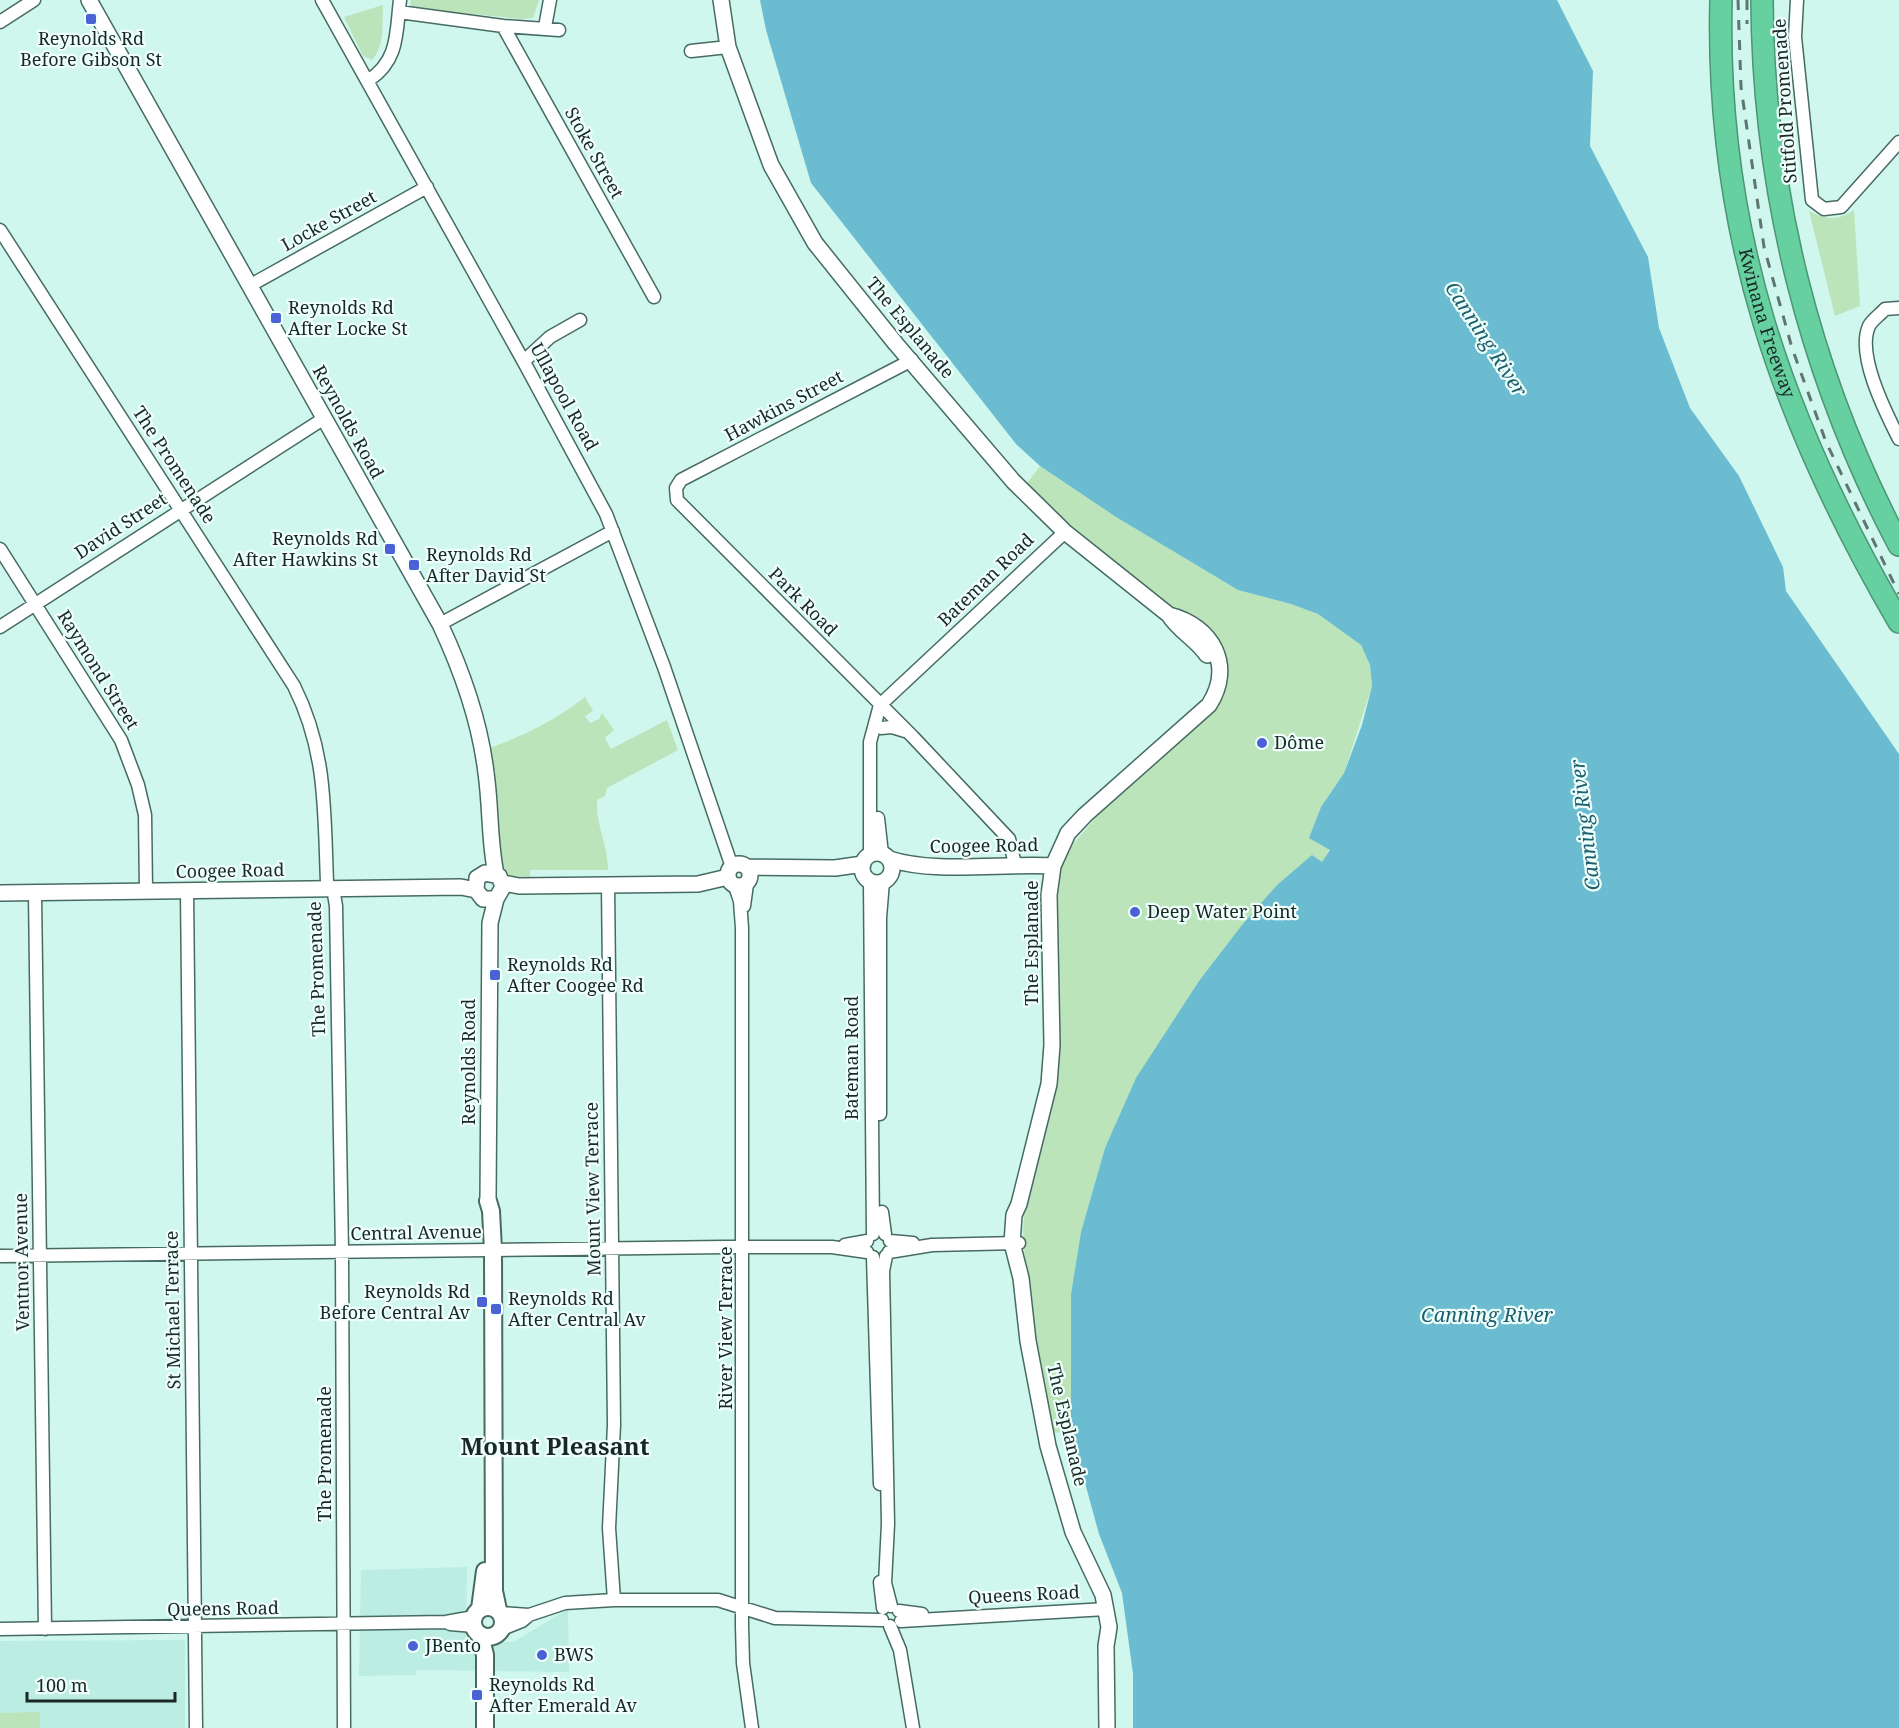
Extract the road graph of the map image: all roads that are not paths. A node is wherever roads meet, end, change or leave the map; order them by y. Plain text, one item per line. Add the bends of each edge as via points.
1 (34, 0) edge
2 (88, 0) edge
3 (322, 0) edge
4 (550, 0) edge
5 (721, 0) edge
6 (1721, 0) edge
7 (1762, 0) edge
8 (1797, 0) edge
9 (399, 6) edge
10 (0, 22) edge
11 (503, 27) junction
12 (545, 27) junction
13 (559, 30) dead end
14 (728, 47) junction
15 (691, 51) dead end
16 (369, 80) junction
17 (1899, 143) edge
18 (427, 187) junction
19 (0, 230) edge
20 (249, 286) junction
21 (654, 297) dead end
22 (1899, 308) edge
23 (580, 320) dead end
24 (912, 360) junction
25 (524, 361) junction
26 (323, 419) junction
27 (1899, 438) edge
28 (676, 488) joint
29 (180, 509) junction
30 (612, 531) junction
31 (1065, 532) junction
32 (1899, 545) edge
33 (0, 549) edge
34 (36, 604) junction
35 (1899, 622) edge
36 (440, 624) junction
37 (0, 627) edge
38 (883, 708) junction
39 (881, 728) junction
40 (913, 737) junction
41 (1015, 864) junction
42 (1053, 866) junction
43 (877, 868) junction
44 (739, 875) junction
45 (608, 885) junction
46 (486, 886) junction
47 (330, 888) junction
48 (146, 891) junction
49 (187, 891) junction
50 (0, 893) edge
51 (35, 894) junction
52 (488, 1201) joint
53 (1016, 1243) junction
54 (879, 1246) junction
55 (744, 1247) junction
56 (612, 1248) junction
57 (488, 1250) junction
58 (342, 1251) junction
59 (190, 1254) junction
60 (0, 1256) edge
61 (40, 1256) junction
62 (614, 1600) junction
63 (744, 1607) junction
64 (1102, 1609) junction
65 (891, 1616) junction
66 (488, 1622) junction
67 (344, 1625) junction
68 (196, 1627) junction
69 (0, 1629) edge
70 (45, 1629) junction
71 (196, 1728) edge
72 (344, 1728) edge
73 (485, 1728) edge
74 (493, 1728) edge
75 (752, 1728) edge
76 (913, 1728) edge
77 (1107, 1728) edge

1 - 10 street
2 - 20 street, Reynolds Road
3 - 16 street, Ullapool Road
4 - 12 street
5 - 14 street, The Esplanade
6 - 35 highway, Kwinana Freeway via 1722,82 1730,172 1743,245 1772,354 1804,439 1840,515
7 - 32 highway via 1764,69 1776,172 1800,293 1847,433
8 - 17 street, Stitfold Promenade via 1795,37 1812,200 1824,209 1841,207
9 - 11 street
9 - 16 street via 392,56 385,69
11 - 12 street
11 - 21 street, Stoke Street
12 - 13 street
14 - 15 street
14 - 24 street, The Esplanade via 771,165 799,219
16 - 18 street, Ullapool Road
18 - 20 street, Locke Street
18 - 25 street, Ullapool Road
19 - 29 street, The Promenade
20 - 26 street, Reynolds Road
22 - 27 street via 1885,309 1869,326 1867,342 1869,369
23 - 25 street via 550,337
24 - 28 street, Hawkins Street via 681,480
24 - 31 street, The Esplanade via 1013,481
25 - 30 street, Ullapool Road
26 - 29 street, David Street
26 - 36 street, Reynolds Road
28 - 38 street, Park Road via 677,500
29 - 34 street, David Street
29 - 47 street, The Promenade via 308,714 321,764
30 - 36 street
30 - 44 street, Ullapool Road
31 - 38 street, Bateman Road
31 - 42 street, The Esplanade via 1169,615 1196,627 1214,648 1221,664 1219,687 1209,705 1068,832
33 - 34 street, Raymond Street
34 - 37 street, David Street
34 - 48 street, Raymond Street via 122,740 145,815
36 - 46 street, Reynolds Road via 460,670 480,738 489,802
38 - 39 street, Bateman Road
38 - 40 street, Park Road
38 - 43 street, Bateman Road via 870,742
39 - 40 street, Park Road via 899,728
39 - 43 street, Bateman Road via 877,746
40 - 41 street, Park Road via 1009,839
41 - 42 street, Coogee Road
41 - 43 street, Coogee Road
42 - 53 street, The Esplanade via 1049,895 1049,1084 1014,1215
43 - 44 street, Coogee Road via 776,868
43 - 54 street, Bateman Road via 882,1217
44 - 45 street, Coogee Road via 698,884
44 - 55 street, River View Terrace
45 - 46 street, Coogee Road
45 - 56 street, Mount View Terrace
46 - 47 street, Coogee Road
46 - 52 street, Reynolds Road via 490,923
47 - 49 street, Coogee Road
47 - 58 street, The Promenade via 336,906
48 - 49 street, Coogee Road
48 - 51 street, Coogee Road
49 - 59 street, St Michael Terrace
50 - 51 street, Coogee Road
51 - 61 street, Ventnor Avenue
52 - 57 main road, Reynolds Road via 484,1211
53 - 54 street, Central Avenue
53 - 64 street, The Esplanade via 1028,1341 1048,1446 1073,1532
54 - 55 street, Central Avenue
54 - 65 street, Bateman Road via 880,1590
55 - 56 street, Central Avenue
55 - 63 street, River View Terrace
56 - 57 street, Central Avenue
56 - 62 street, Mount View Terrace via 614,1425 609,1528
57 - 58 street, Central Avenue
57 - 66 main road, Reynolds Road
58 - 59 street, Central Avenue
58 - 67 street, The Promenade
59 - 61 street, Central Avenue
59 - 68 street, St Michael Terrace
60 - 61 street, Central Avenue
61 - 70 street, Ventnor Avenue
62 - 63 street, Queens Road via 718,1600
62 - 66 street, Queens Road via 565,1603 529,1615
63 - 65 street, Queens Road via 775,1618
63 - 75 street, River View Terrace via 743,1663
64 - 65 street, Queens Road
64 - 77 street, The Esplanade
65 - 76 street, Bateman Road
66 - 67 street, Queens Road
66 - 73 main road, Reynolds Road
66 - 74 main road, Reynolds Road
67 - 68 street, Queens Road
67 - 72 street, The Promenade
68 - 70 street, Queens Road
68 - 71 street, St Michael Terrace
69 - 70 street, Queens Road

